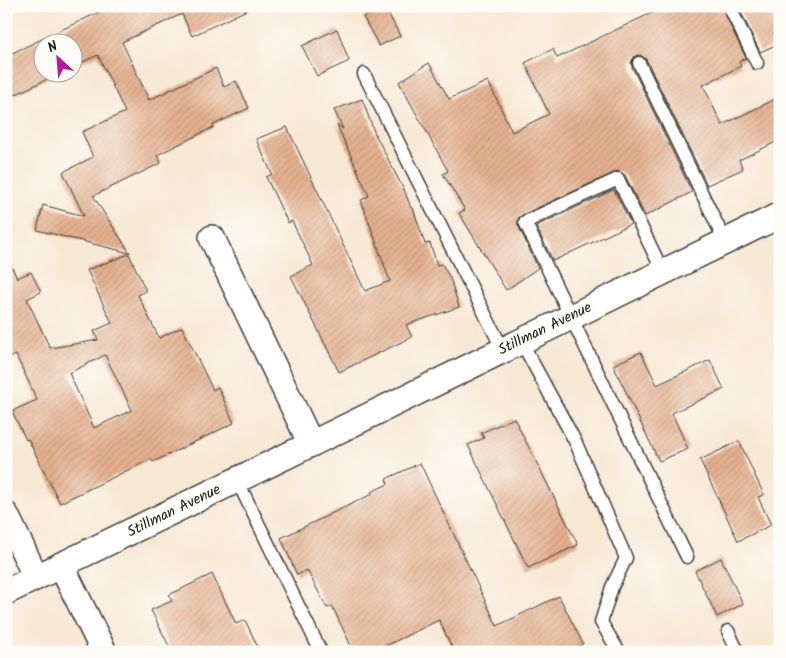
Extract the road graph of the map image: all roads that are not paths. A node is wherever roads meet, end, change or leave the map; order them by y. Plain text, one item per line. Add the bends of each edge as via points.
1 (729, 6) edge
2 (639, 63) dead end
3 (757, 63) dead end
4 (364, 74) dead end
5 (779, 217) edge
6 (212, 238) dead end
7 (726, 241) junction
8 (663, 272) junction
9 (570, 317) junction
10 (512, 346) junction
11 (311, 444) junction
12 (237, 480) junction
13 (6, 515) edge
14 (687, 557) dead end
15 (61, 565) junction
16 (36, 577) junction
17 (6, 592) edge
18 (728, 631) dead end
19 (104, 652) edge
20 (321, 652) edge
21 (619, 652) edge
22 (738, 652) edge

1 - 3 lane
2 - 7 lane
4 - 10 lane
5 - 7 street, Stillman Avenue
6 - 11 street
7 - 8 street, Stillman Avenue
8 - 9 street, Stillman Avenue
8 - 9 lane via 618,179 526,222
9 - 10 street, Stillman Avenue
9 - 14 lane
10 - 11 street, Stillman Avenue
10 - 21 lane via 575,441 626,558 601,622
11 - 12 street, Stillman Avenue
12 - 15 street, Stillman Avenue
12 - 20 lane
13 - 16 street
15 - 16 street, Stillman Avenue
15 - 19 street
16 - 17 street, Stillman Avenue
18 - 22 lane

